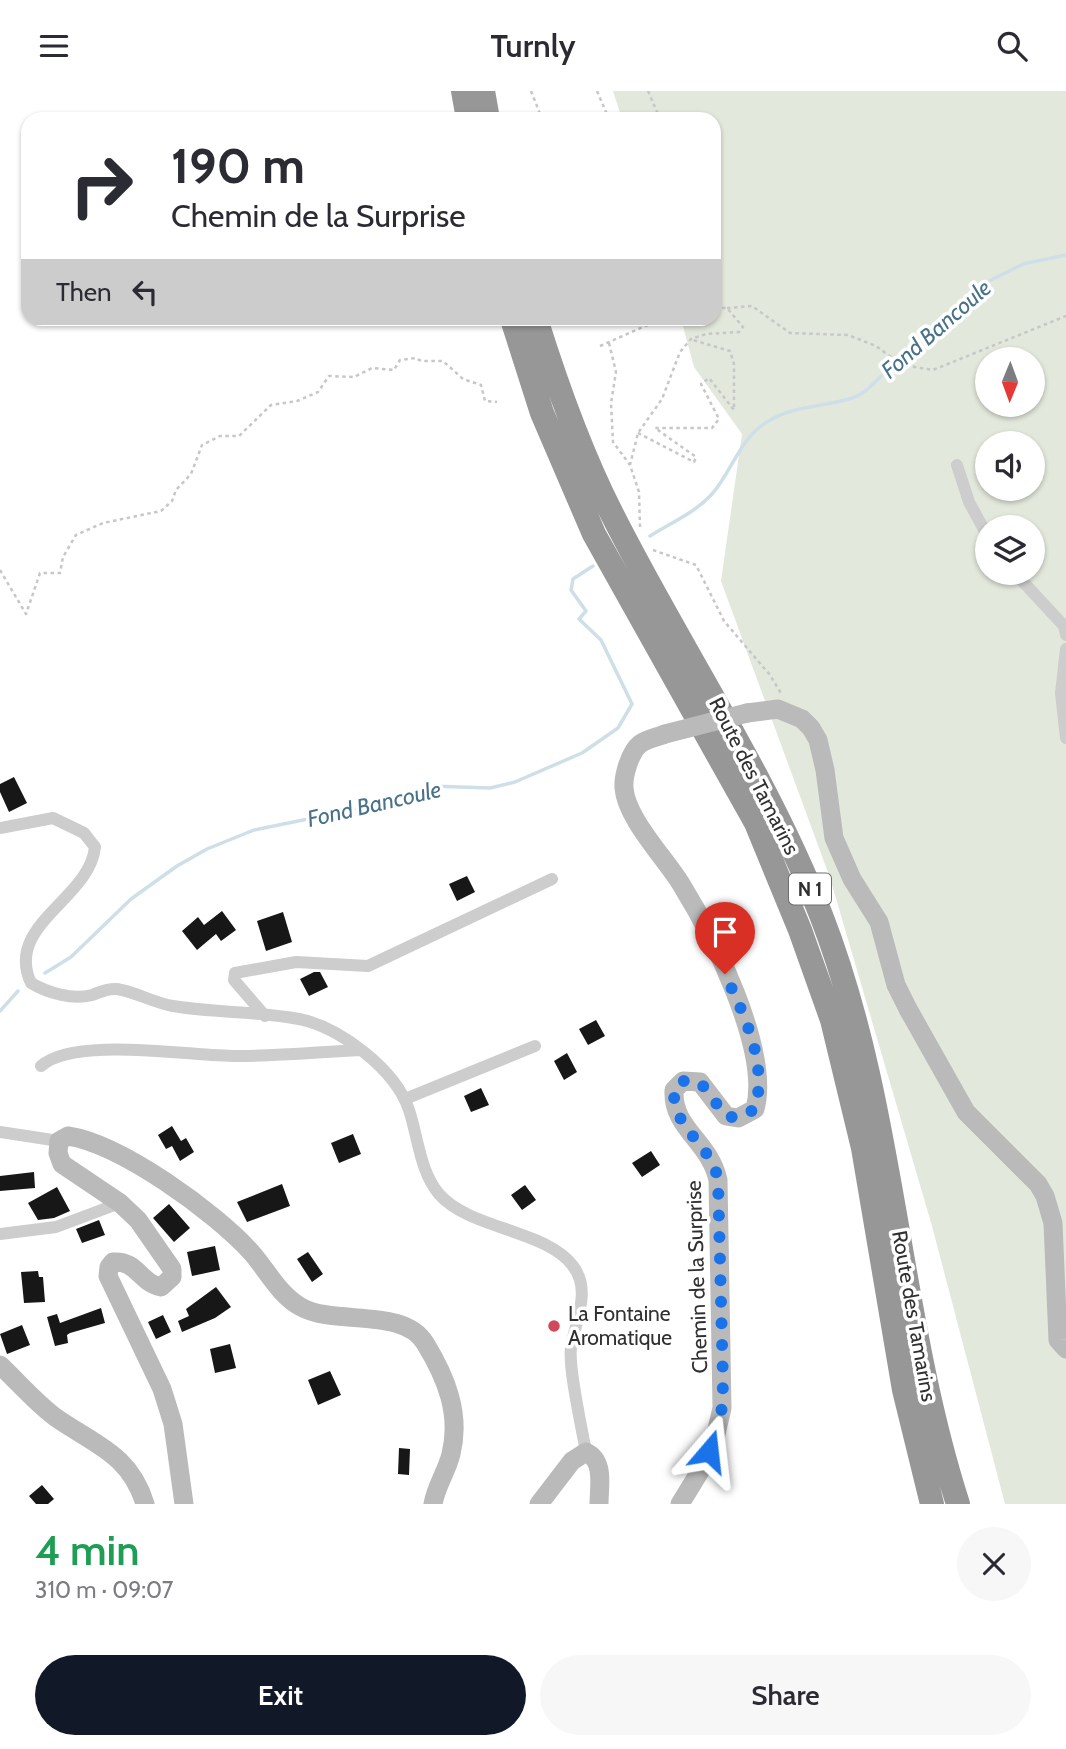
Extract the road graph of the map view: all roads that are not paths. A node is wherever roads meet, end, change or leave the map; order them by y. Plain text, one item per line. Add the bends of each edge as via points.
1 (463, 91) edge
2 (483, 91) edge
3 (467, 112) edge
4 (487, 112) edge
5 (514, 326) edge
6 (538, 326) edge
7 (957, 465) dead end
8 (975, 515) edge
9 (1026, 585) edge
10 (1066, 635) edge
11 (1066, 649) edge
12 (1066, 738) edge
13 (0, 828) edge
14 (552, 879) dead end
15 (265, 1016) junction
16 (535, 1046) dead end
17 (360, 1050) junction
18 (41, 1066) dead end
19 (405, 1099) junction
20 (0, 1132) edge
21 (59, 1142) junction
22 (120, 1203) junction
23 (0, 1234) edge
24 (1066, 1349) edge
25 (0, 1365) edge
26 (586, 1452) junction
27 (145, 1504) edge
28 (184, 1504) edge
29 (433, 1504) edge
30 (539, 1504) edge
31 (599, 1504) edge
32 (680, 1504) edge
33 (932, 1504) edge
34 (958, 1504) edge

1 - 3 highway
2 - 4 highway
5 - 33 highway, Route des Tamarins / N 1 via 542,413 594,534 756,823 832,1020 863,1148 904,1389
6 - 34 highway, Route des Tamarins / N 1 via 576,436 612,515 763,786 821,917 854,1013 892,1183 929,1401
7 - 8 street
9 - 10 street via 1064,626
11 - 12 street via 1061,693
13 - 15 street via 53,818 84,833 95,847 90,866 29,941 25,958 32,983 60,995 121,990 172,1006
14 - 15 street via 379,963 354,967 296,962 235,973 234,980
15 - 17 street via 300,1019 323,1027
16 - 19 street
17 - 18 street via 236,1056 91,1051 60,1055
17 - 19 street via 396,1083
19 - 26 street via 426,1170 440,1195 469,1214 541,1244 573,1266 582,1300 570,1350
20 - 21 street
21 - 22 main road via 62,1164
21 - 29 main road via 68,1136 83,1138 178,1190 236,1238 300,1306 324,1316 381,1320 407,1327 424,1341 455,1411 451,1455
22 - 23 street via 56,1227
22 - 28 main road via 138,1220 172,1269 172,1277 161,1287 122,1261 108,1267 108,1276 162,1389 173,1424
24 - 32 main road, Chemin de la Surprise, bridge via 1058,1340 1053,1223 1045,1196 966,1112 896,985 878,922 834,838 818,740 802,719 778,709 747,713 640,744 628,763 624,787 628,806 682,885 706,931 745,1017 758,1085 755,1109 738,1118 726,1116 700,1082 683,1081 674,1090 678,1115 706,1149 718,1179 723,1370 716,1434
25 - 27 main road via 53,1415 121,1460 139,1482
26 - 30 main road via 572,1461
26 - 31 main road via 598,1463

